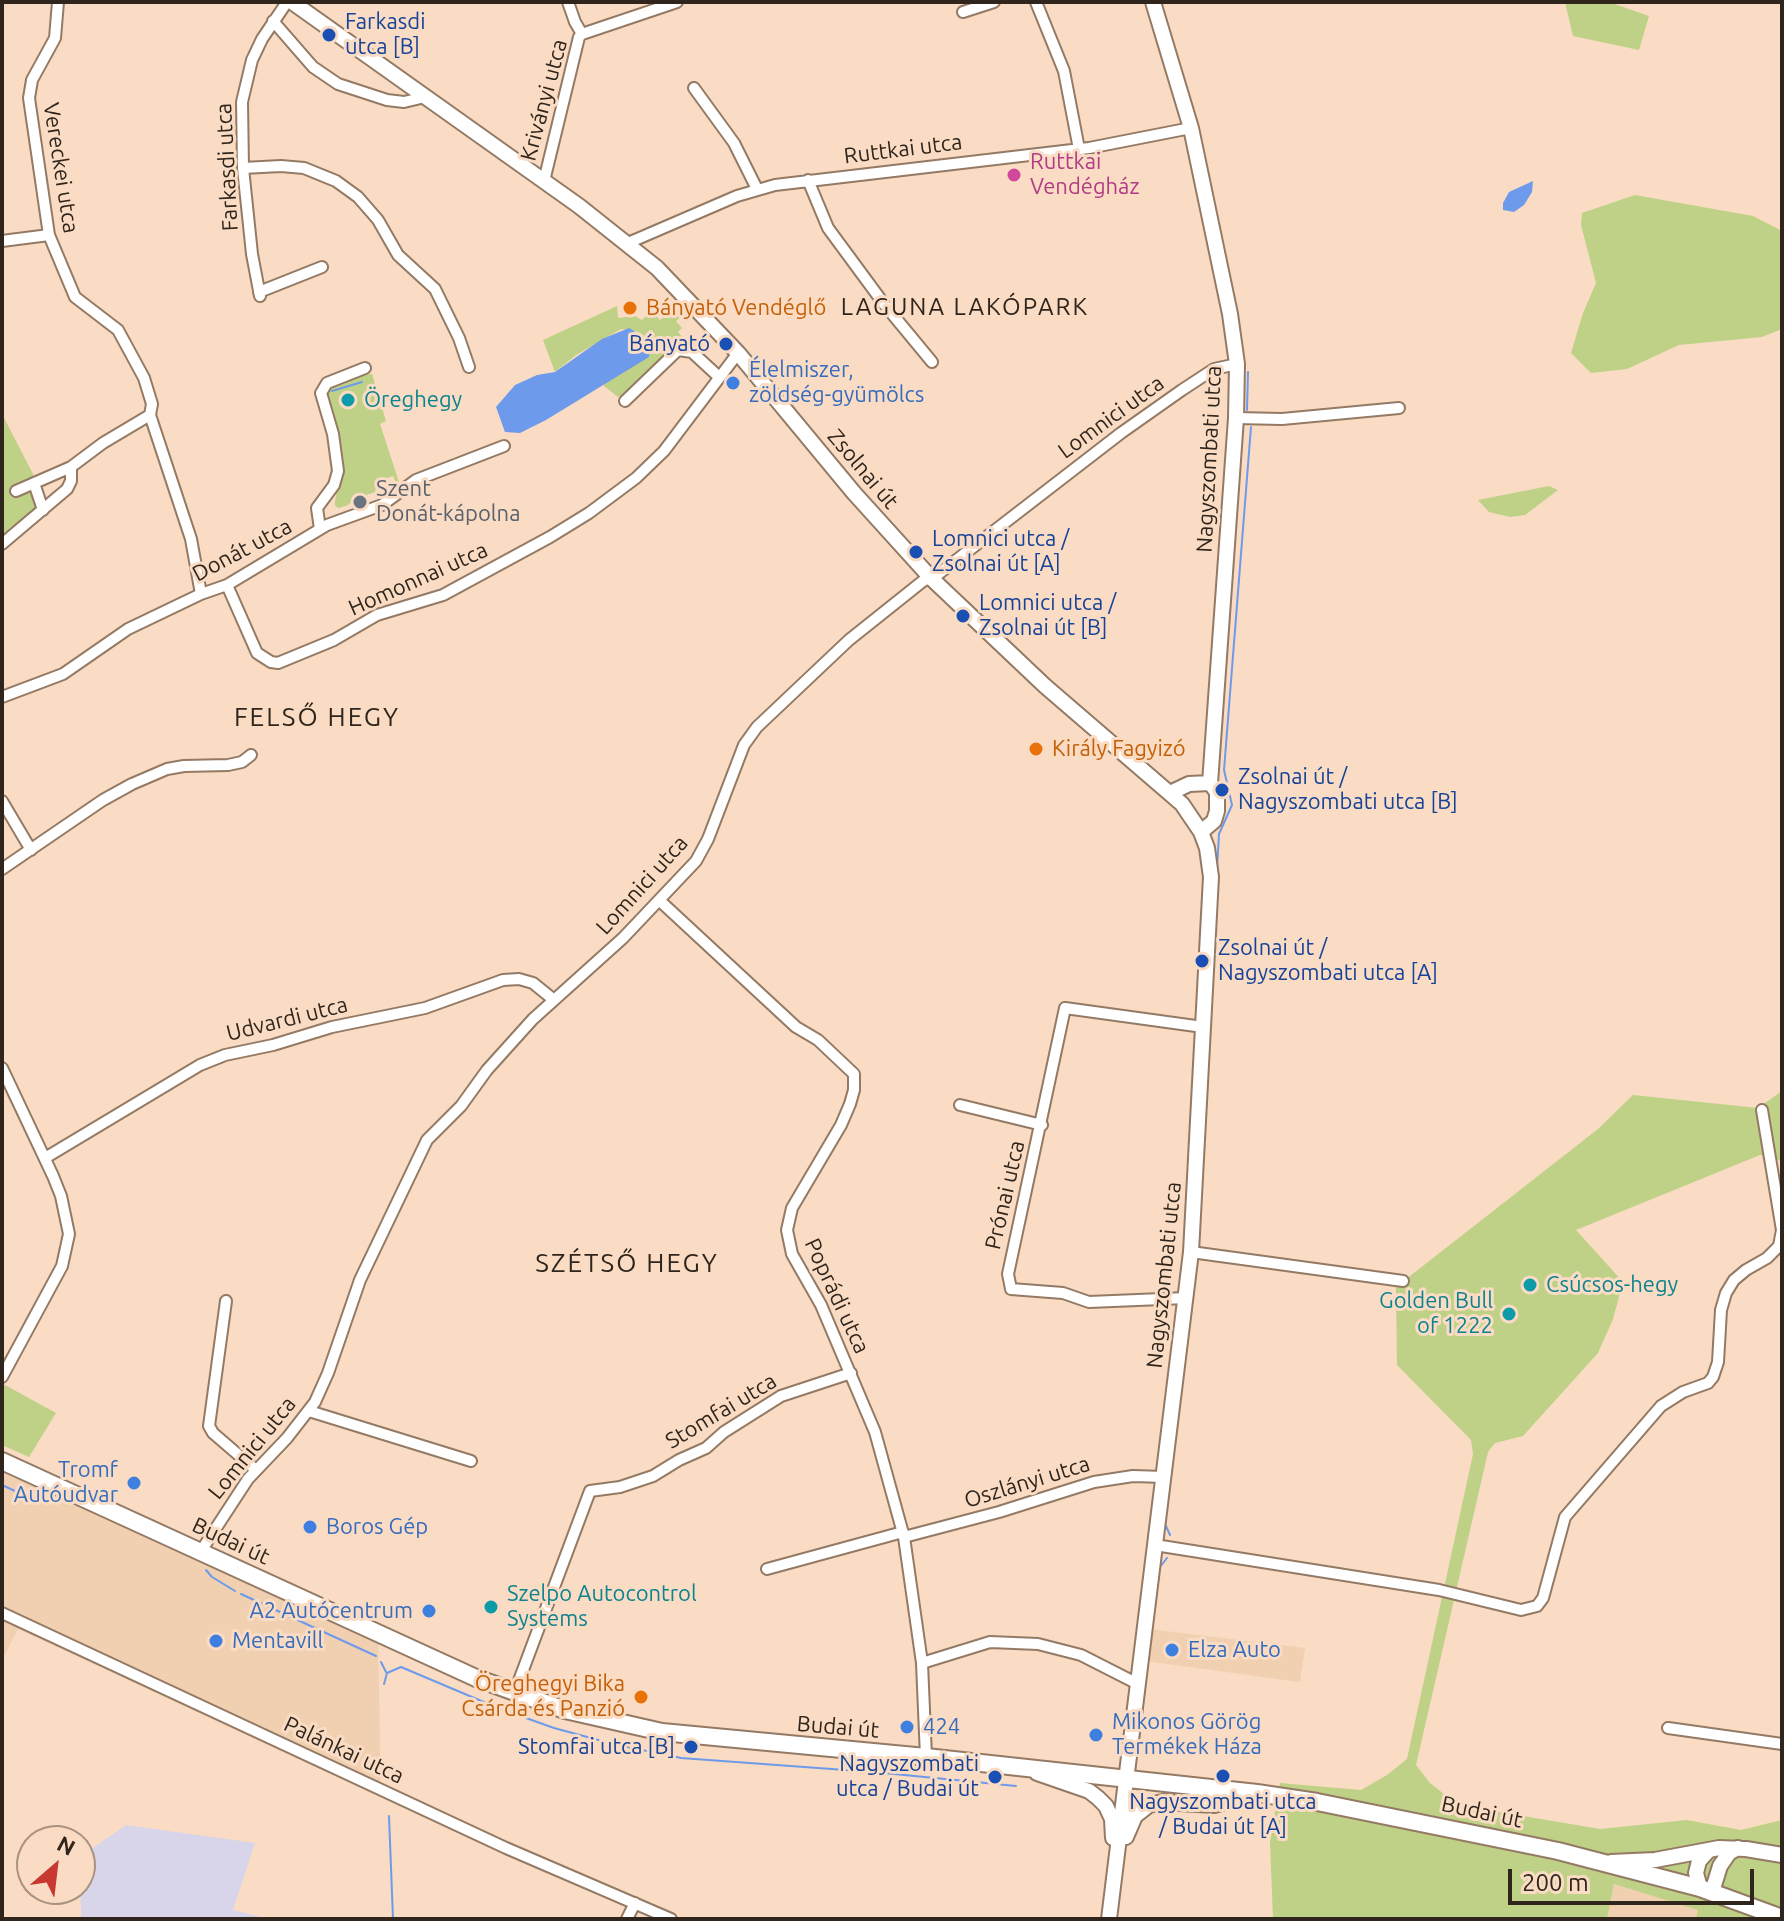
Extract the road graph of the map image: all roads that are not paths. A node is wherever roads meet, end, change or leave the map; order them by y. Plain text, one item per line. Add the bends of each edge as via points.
1 (58, 2) edge
2 (290, 2) edge
3 (568, 2) edge
4 (677, 2) edge
5 (994, 2) edge
6 (1036, 2) edge
7 (1153, 2) edge
8 (963, 12) dead end
9 (273, 21) junction
10 (582, 34) junction
11 (694, 88) dead end
12 (425, 97) junction
13 (1191, 128) junction
14 (1079, 149) junction
15 (243, 168) junction
16 (808, 180) junction
17 (544, 181) junction
18 (757, 189) junction
19 (49, 235) junction
20 (2, 241) edge
21 (628, 243) junction
22 (322, 267) dead end
23 (738, 353) junction
24 (932, 362) dead end
25 (1237, 364) junction
26 (469, 367) dead end
27 (365, 368) dead end
28 (719, 377) junction
29 (625, 401) dead end
30 (1399, 408) dead end
31 (150, 415) junction
32 (1236, 418) junction
33 (504, 446) dead end
34 (71, 467) junction
35 (34, 483) junction
36 (16, 491) dead end
37 (43, 510) junction
38 (320, 529) junction
39 (2, 544) edge
40 (931, 578) junction
41 (227, 585) junction
42 (201, 594) junction
43 (2, 697) edge
44 (251, 755) dead end
45 (1210, 783) junction
46 (1170, 793) junction
47 (2, 801) edge
48 (1201, 832) junction
49 (31, 850) junction
50 (2, 869) edge
51 (659, 900) junction
52 (554, 1000) junction
53 (1203, 1027) junction
54 (2, 1068) edge
55 (960, 1105) dead end
56 (1762, 1110) dead end
57 (1042, 1125) junction
58 (45, 1158) junction
59 (1191, 1252) junction
60 (1403, 1281) dead end
61 (1186, 1298) junction
62 (226, 1301) dead end
63 (851, 1373) junction
64 (2, 1377) edge
65 (309, 1411) junction
66 (2, 1461) edge
67 (471, 1461) dead end
68 (256, 1470) junction
69 (1164, 1477) junction
70 (903, 1534) junction
71 (1155, 1545) junction
72 (201, 1551) junction
73 (767, 1569) dead end
74 (2, 1613) edge
75 (922, 1663) junction
76 (1138, 1684) junction
77 (514, 1694) junction
78 (1668, 1728) dead end
79 (1782, 1744) edge
80 (926, 1757) junction
81 (1022, 1767) junction
82 (1126, 1779) junction
83 (1257, 1793) junction
84 (1739, 1848) junction
85 (1709, 1850) junction
86 (1782, 1855) edge
87 (1602, 1861) junction
88 (1116, 1864) junction
89 (1706, 1890) junction
90 (635, 1903) junction
91 (1782, 1918) edge
92 (627, 1919) edge
93 (671, 1919) edge
94 (1109, 1919) edge

1 - 19 street, Vereckei utca via 55,38 36,70 29,98
2 - 9 street, Farkasdi utca
2 - 12 street, Zsolnai út
3 - 10 street
4 - 10 street, Kriványi utca
5 - 8 street
6 - 14 street via 1064,71
7 - 13 street, Nagyszombati utca
9 - 12 street via 313,67 338,84 387,100
9 - 15 street, Farkasdi utca via 243,87
10 - 17 street, Kriványi utca
11 - 18 street via 734,143
12 - 17 street, Zsolnai út
13 - 14 street, Ruttkai utca
13 - 25 street, Nagyszombati utca
14 - 16 street, Ruttkai utca
15 - 22 street, Farkasdi utca via 260,294
15 - 26 street via 304,168 358,197 398,255 435,289
16 - 18 street, Ruttkai utca
16 - 24 street via 828,228
17 - 21 street, Zsolnai út
18 - 21 street, Ruttkai utca
19 - 20 street
19 - 31 street, Vereckei utca via 75,297 118,330 141,370 152,404
21 - 23 street, Zsolnai út via 681,290
23 - 28 street, Homonnai utca
23 - 40 street, Zsolnai út
25 - 32 street, Nagyszombati utca
25 - 40 street, Lomnici utca via 1214,369 1182,390
27 - 38 street via 327,383 321,393 338,471 317,508
28 - 29 street via 692,352 678,350
28 - 41 street, Homonnai utca via 664,451 589,513 457,587 377,615 307,653 278,663 263,659
30 - 32 street
31 - 34 street
31 - 42 street, Vereckei utca via 191,539
32 - 45 street, Nagyszombati utca
33 - 38 street, Donát utca via 434,471 382,505
34 - 35 street
34 - 37 street via 67,489
35 - 36 street
35 - 37 street
37 - 39 street
38 - 41 street, Donát utca
40 - 46 street, Zsolnai út via 1035,677
40 - 51 street, Lomnici utca via 849,640 757,727 744,745 702,852
41 - 42 street, Donát utca
42 - 43 street, Donát utca via 117,636 63,674
44 - 49 street via 228,765 184,766 155,774 103,800
45 - 46 street via 1189,784
45 - 48 street, Nagyszombati utca via 1217,792 1217,811
46 - 48 street, Zsolnai út
47 - 49 street
48 - 53 street, Nagyszombati utca via 1211,877
49 - 50 street
51 - 52 street, Lomnici utca
51 - 63 street, Poprádi utca via 854,1074 841,1125 799,1194 787,1230 792,1254
52 - 58 street, Udvardi utca via 533,983 503,980 425,1008 225,1055
52 - 65 street, Lomnici utca via 421,1149 360,1280
53 - 57 street, Prónai utca via 1065,1008
53 - 59 street, Nagyszombati utca
54 - 58 street
55 - 57 street, Prónai utca
56 - 71 street via 1782,1230 1779,1246 1734,1280 1726,1293 1713,1377 1661,1406 1573,1505 1537,1606 1521,1610 1439,1590
57 - 61 street, Prónai utca via 1010,1262 1011,1289 1054,1291 1096,1303
58 - 64 street via 61,1196 68,1247
59 - 60 street
59 - 61 street, Nagyszombati utca
61 - 69 street, Nagyszombati utca
62 - 68 street via 209,1426
63 - 70 street, Poprádi utca via 875,1432
63 - 77 street, Stomfai utca via 781,1396 706,1448 653,1476 590,1491
65 - 67 street
65 - 68 street, Lomnici utca
66 - 72 main road, Budai út
68 - 72 street, Lomnici utca
69 - 70 street, Oszlányi utca via 1094,1482 1007,1510
69 - 71 street, Nagyszombati utca
70 - 73 street, Oszlányi utca
70 - 75 street, Poprádi utca
71 - 76 street, Nagyszombati utca
72 - 77 main road, Budai út
74 - 90 street, Palánkai utca
75 - 76 street via 990,1642 1038,1644 1081,1655
75 - 80 street, Poprádi utca
76 - 82 street, Nagyszombati utca
77 - 80 main road, Budai út via 662,1732
78 - 79 street
80 - 81 main road, Budai út
81 - 82 main road, Budai út
81 - 88 street via 1089,1791 1102,1801 1112,1819
82 - 83 main road, Budai út
82 - 88 street, Nagyszombati utca
83 - 87 main road, Budai út via 1456,1828
83 - 88 street via 1214,1805 1149,1805 1131,1822
84 - 85 street
84 - 86 street
84 - 89 street via 1729,1853
85 - 87 street via 1655,1860
85 - 89 street via 1696,1873
87 - 89 main road, Budai út
88 - 94 street
89 - 91 main road, Budai út
90 - 92 street
90 - 93 street, Palánkai utca

